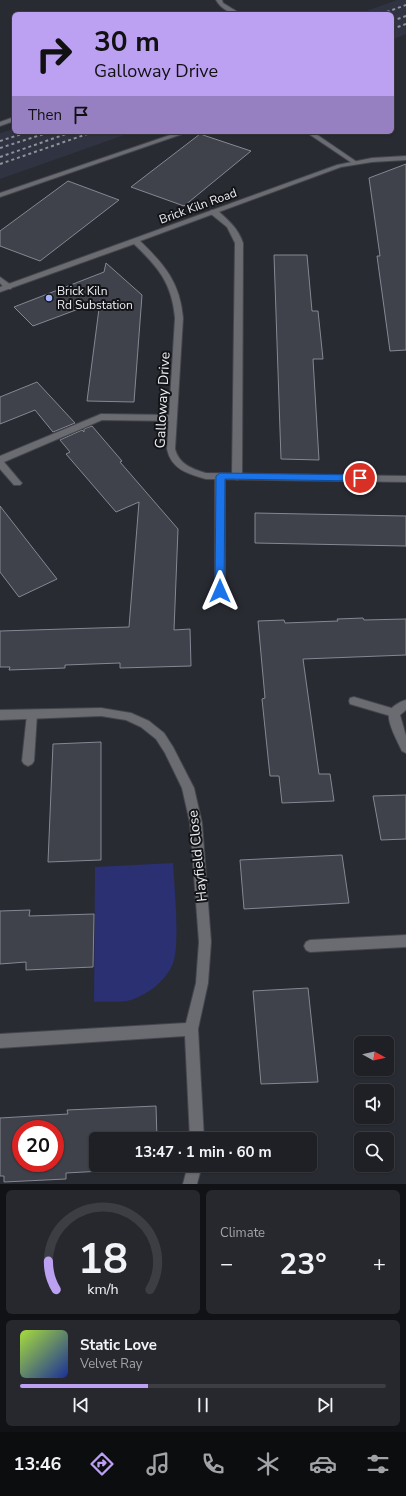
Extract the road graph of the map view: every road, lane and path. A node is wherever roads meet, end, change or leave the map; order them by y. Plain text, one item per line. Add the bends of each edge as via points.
1 (219, 0) edge
2 (235, 12) edge
3 (12, 120) edge
4 (0, 124) edge
5 (179, 134) edge
6 (312, 134) edge
7 (406, 158) edge
8 (354, 162) junction
9 (0, 196) edge
10 (214, 212) junction
11 (135, 241) junction
12 (0, 279) edge
13 (4, 289) edge
14 (173, 418) junction
15 (0, 462) edge
16 (220, 476) junction
17 (237, 477) junction
18 (406, 479) edge
19 (17, 483) dead end
20 (220, 591) dead end
21 (354, 701) dead end
22 (406, 704) edge
23 (394, 713) junction
24 (32, 714) junction
25 (0, 715) edge
26 (406, 748) edge
27 (28, 761) dead end
28 (406, 941) edge
29 (310, 946) dead end
30 (192, 1029) junction
31 (0, 1041) edge
32 (196, 1132) edge
33 (193, 1172) edge
34 (190, 1184) edge

1 - 2 street
3 - 4 street
5 - 9 street
6 - 8 street
7 - 8 street, Brick Kiln Road
8 - 10 street, Brick Kiln Road
10 - 11 street, Brick Kiln Road
10 - 17 street via 230,225 239,243
11 - 13 street, Brick Kiln Road
11 - 14 street, Galloway Drive via 168,275 178,303
12 - 13 street
14 - 15 street via 101,417
14 - 16 street, Galloway Drive via 171,449 175,461 194,473
15 - 19 street
16 - 17 street, Galloway Drive
16 - 20 street
17 - 18 street, Galloway Drive
21 - 23 street
22 - 23 street
23 - 26 street via 398,731
24 - 25 street, Hayfield Close
24 - 27 street
24 - 30 street, Hayfield Close via 101,712 127,716 160,736 169,750 188,788 196,824 205,942 202,983
28 - 29 street
30 - 31 street
30 - 32 street, Hayfield Close
33 - 34 street

